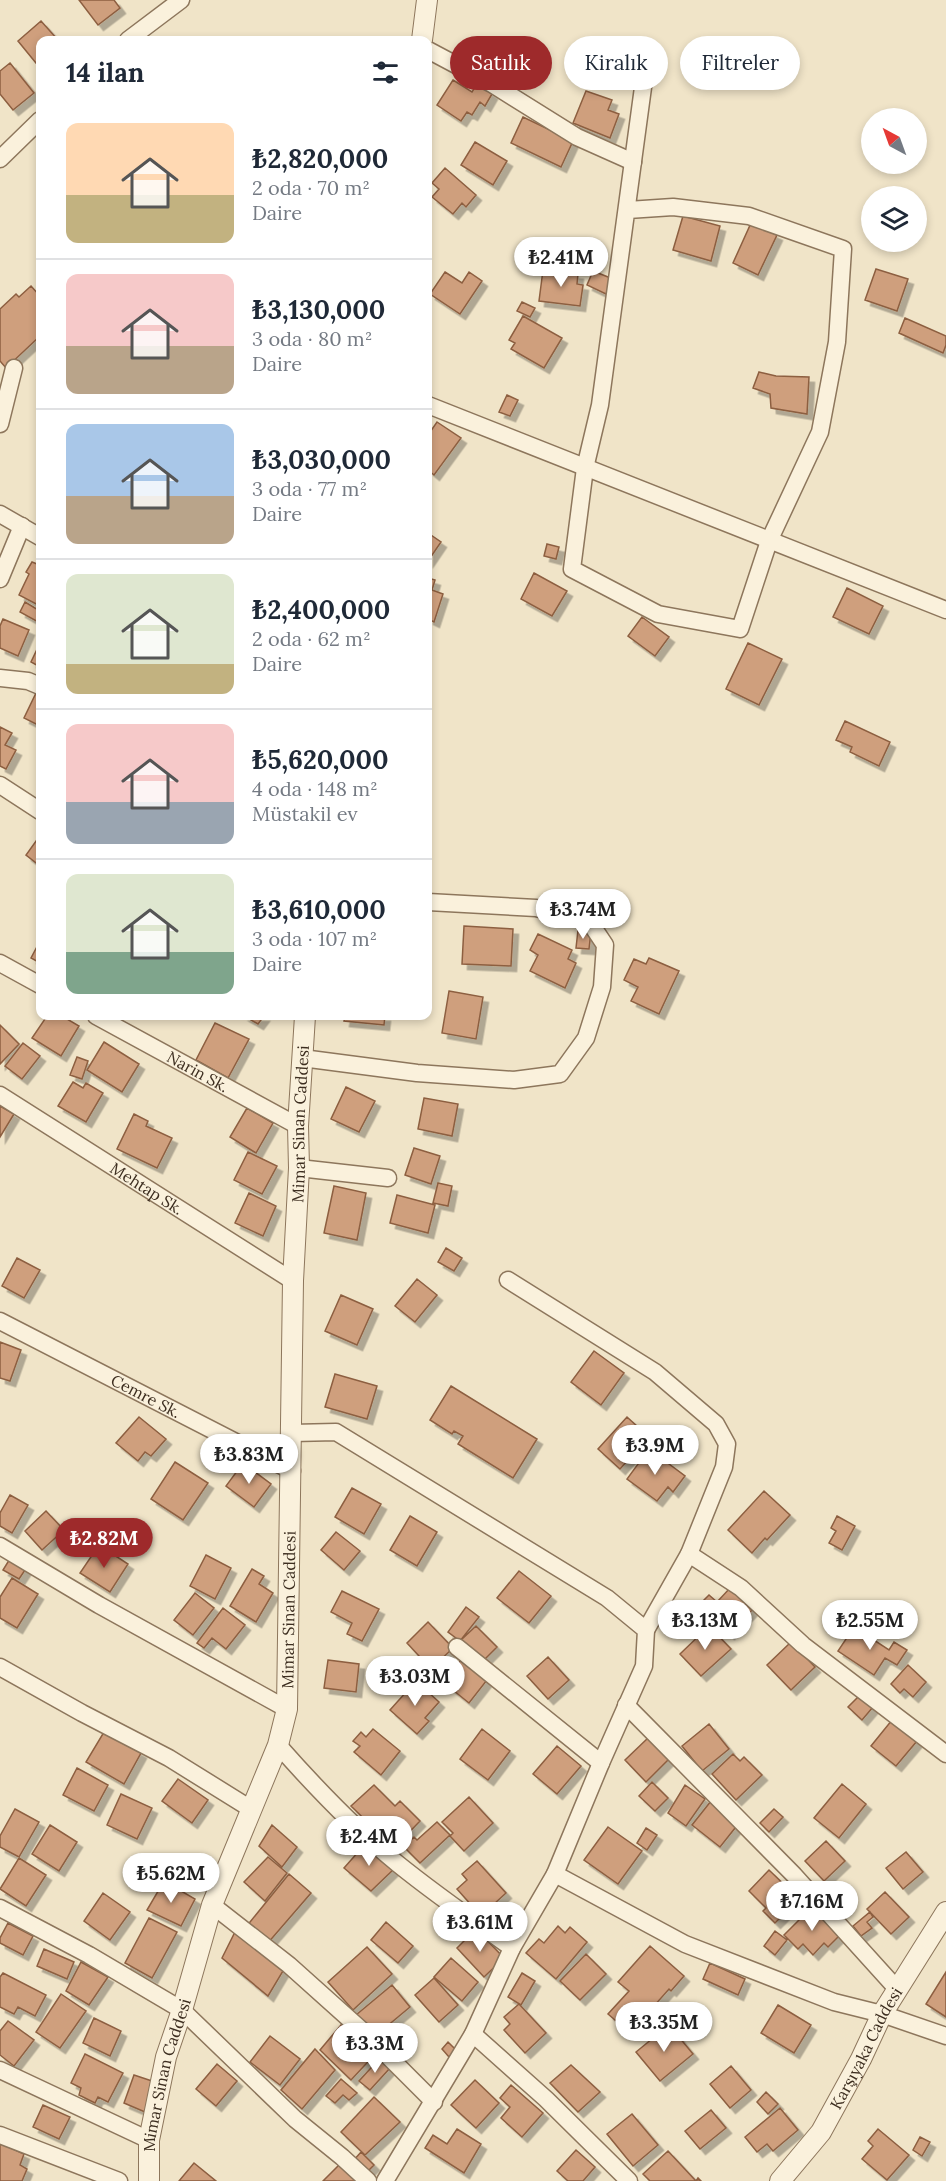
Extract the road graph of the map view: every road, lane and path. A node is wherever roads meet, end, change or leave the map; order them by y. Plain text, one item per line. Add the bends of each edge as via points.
1 (181, 0) edge
2 (427, 0) edge
3 (134, 36) edge
4 (422, 36) edge
5 (432, 52) edge
6 (643, 90) edge
7 (36, 124) edge
8 (0, 159) edge
9 (633, 162) junction
10 (627, 210) junction
11 (14, 368) dead end
12 (432, 407) edge
13 (0, 424) edge
14 (585, 468) junction
15 (0, 514) edge
16 (22, 526) junction
17 (36, 535) edge
18 (769, 541) junction
19 (0, 579) edge
20 (946, 610) edge
21 (0, 678) edge
22 (36, 684) edge
23 (0, 785) edge
24 (36, 808) edge
25 (432, 902) edge
26 (0, 963) edge
27 (36, 983) edge
28 (103, 1020) edge
29 (304, 1020) edge
30 (302, 1058) junction
31 (0, 1095) edge
32 (298, 1126) junction
33 (299, 1168) junction
34 (388, 1178) dead end
35 (508, 1280) dead end
36 (293, 1281) junction
37 (0, 1321) edge
38 (292, 1433) junction
39 (292, 1471) junction
40 (0, 1546) edge
41 (689, 1554) junction
42 (646, 1630) junction
43 (457, 1647) dead end
44 (0, 1667) edge
45 (626, 1705) junction
46 (287, 1709) junction
47 (278, 1745) junction
48 (946, 1754) edge
49 (601, 1763) junction
50 (251, 1809) junction
51 (555, 1874) junction
52 (212, 1905) junction
53 (0, 1908) edge
54 (946, 1912) edge
55 (513, 1948) junction
56 (897, 1989) junction
57 (182, 2010) junction
58 (882, 2014) junction
59 (473, 2034) junction
60 (946, 2036) edge
61 (0, 2070) edge
62 (434, 2102) junction
63 (0, 2135) edge
64 (148, 2140) junction
65 (119, 2181) edge
66 (149, 2181) edge
67 (368, 2181) edge
68 (386, 2181) edge
69 (629, 2181) edge
70 (780, 2181) edge

1 - 3 street
2 - 4 street
5 - 9 street via 577,137
6 - 9 street
7 - 8 street
9 - 10 street
10 - 14 street via 600,405
10 - 18 street via 673,207 749,216 843,249 837,342 820,432
11 - 13 street
12 - 14 street
14 - 18 street
14 - 18 street via 572,569 658,614 740,629
15 - 16 street
16 - 17 street
16 - 19 street
18 - 20 street
21 - 22 street
23 - 24 street
25 - 30 street via 536,908 590,921 605,945 602,987 586,1038 560,1074 514,1080 417,1073
26 - 27 street
28 - 32 street, Narin Sk.
29 - 30 street, Mimar Sinan Caddesi
30 - 32 street, Mimar Sinan Caddesi
31 - 36 street, Mehtap Sk.
32 - 33 street, Mimar Sinan Caddesi
33 - 34 street
33 - 36 street, Mimar Sinan Caddesi
35 - 41 street via 654,1372 716,1424 727,1444 724,1467
36 - 38 street, Mimar Sinan Caddesi
37 - 39 street, Cemre Sk.
38 - 39 street, Mimar Sinan Caddesi
38 - 42 street via 336,1432 608,1598
39 - 46 street, Mimar Sinan Caddesi
40 - 46 street
41 - 42 street
41 - 48 street via 741,1588 803,1645
42 - 45 street via 644,1666
43 - 49 street
44 - 50 street via 169,1758
45 - 49 street
45 - 56 street via 794,1875
46 - 47 street, Mimar Sinan Caddesi
47 - 50 street, Mimar Sinan Caddesi
47 - 55 street via 348,1820 398,1864
49 - 51 street
50 - 52 street, Mimar Sinan Caddesi
51 - 55 street
51 - 58 street via 685,1944 834,2002
52 - 57 street, Mimar Sinan Caddesi
52 - 62 street via 289,1965
53 - 57 street
54 - 56 street, Karşıyaka Caddesi
55 - 59 street
56 - 58 street, Karşıyaka Caddesi
57 - 64 street, Mimar Sinan Caddesi via 165,2056
57 - 67 street via 295,2119
58 - 60 street
58 - 70 street, Karşıyaka Caddesi via 821,2132
59 - 62 street
59 - 69 street
61 - 64 street
62 - 68 street
63 - 65 street
64 - 66 street, Mimar Sinan Caddesi

